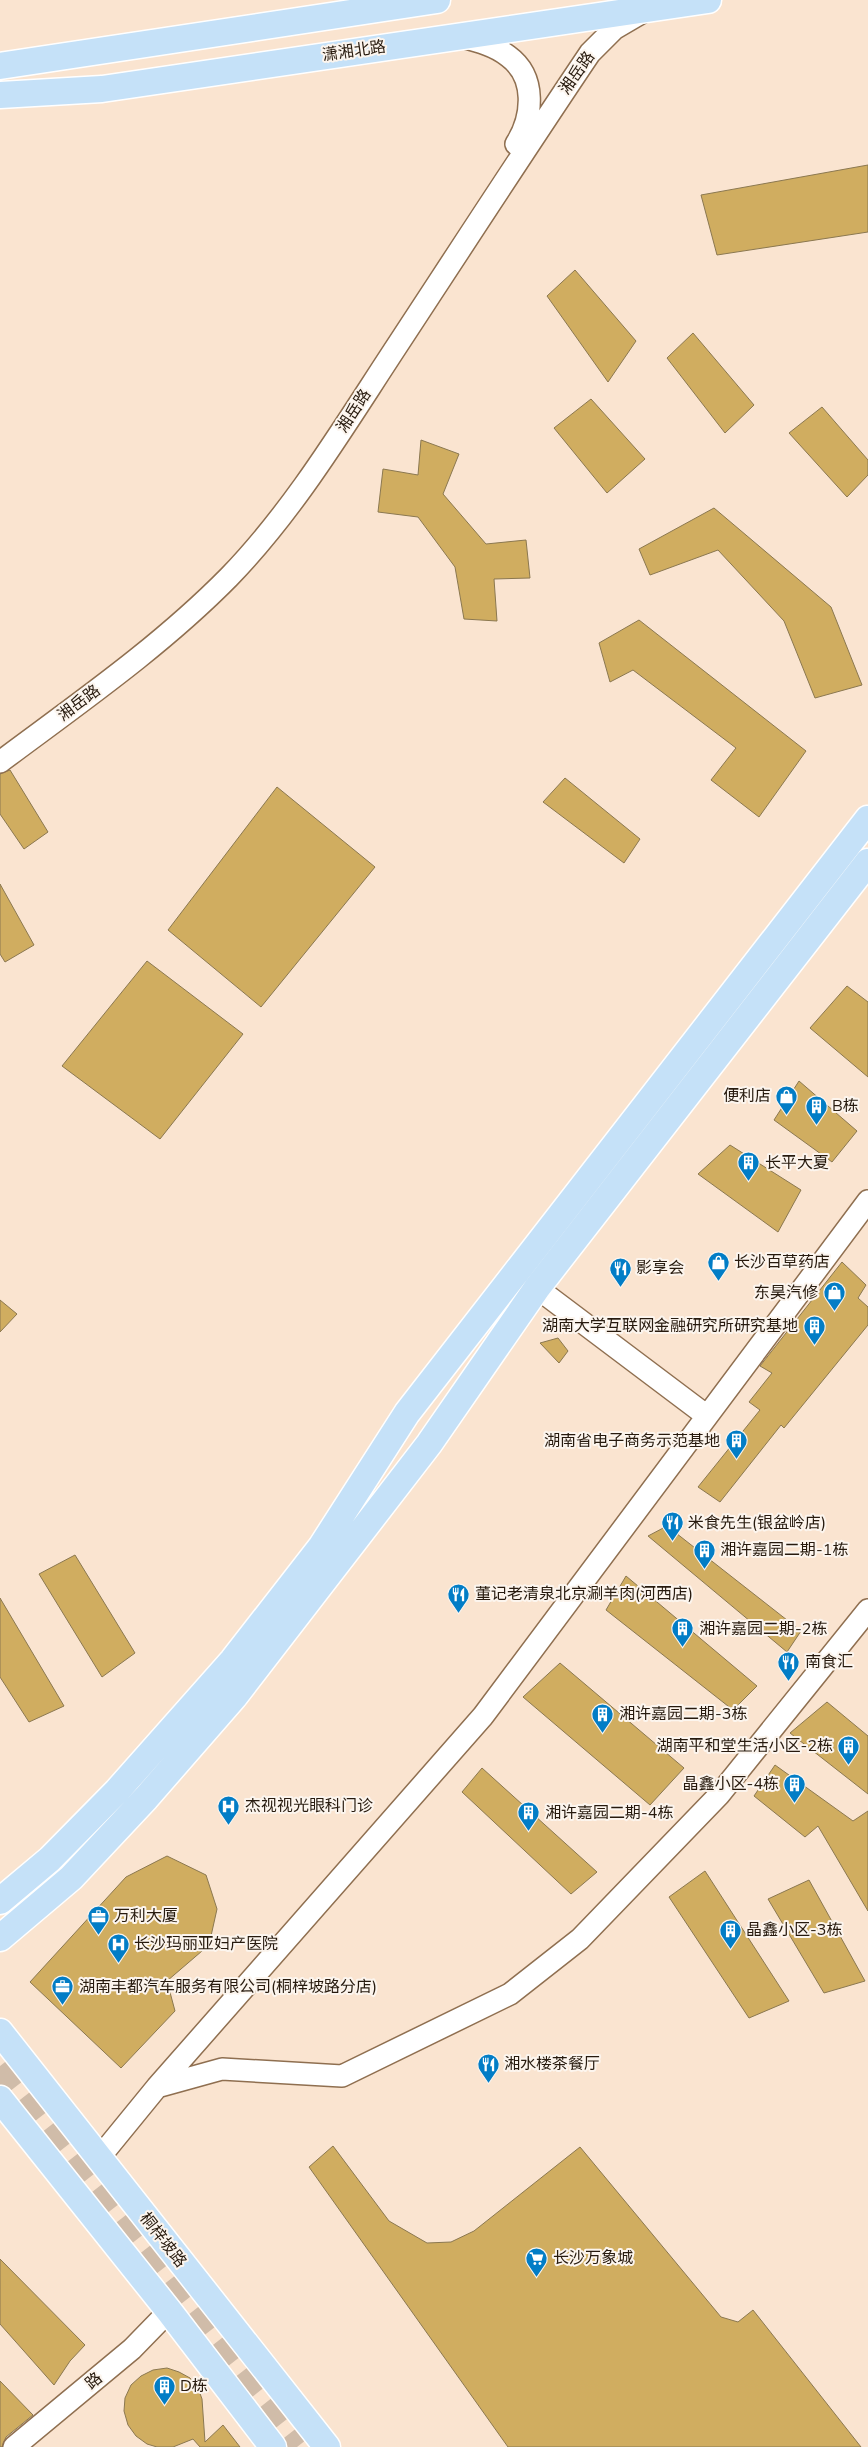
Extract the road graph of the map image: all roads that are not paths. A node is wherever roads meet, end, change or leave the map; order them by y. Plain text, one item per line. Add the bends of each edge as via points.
1 (437, 0) edge
2 (708, 0) edge
3 (649, 9) junction
4 (458, 36) junction
5 (0, 66) edge
6 (0, 95) edge
7 (0, 746) edge
8 (0, 762) edge
9 (868, 819) edge
10 (868, 862) edge
11 (868, 1201) edge
12 (537, 1288) junction
13 (707, 1416) junction
14 (868, 1610) edge
15 (0, 1901) edge
16 (0, 1938) edge
17 (0, 2032) edge
18 (157, 2087) junction
19 (0, 2099) edge
20 (99, 2158) junction
21 (170, 2311) junction
22 (14, 2447) edge
23 (273, 2447) edge
24 (327, 2447) edge

1 - 5 main road
2 - 3 main road, 潇湘北路
3 - 4 main road, 潇湘北路
3 - 8 street, 湘岳路 via 614,29 590,53 327,452 262,540 188,616 124,669
4 - 6 main road, 潇湘北路 via 102,89
4 - 7 street, 湘岳路 via 498,49 510,57 519,70 530,99 530,114 521,137 300,469 238,549 167,617
9 - 15 main road via 407,1412 321,1546 233,1660 118,1791 50,1859
10 - 12 main road
11 - 13 street
12 - 13 street
12 - 16 main road via 429,1444 234,1697 71,1878
13 - 18 street via 483,1716
14 - 18 street via 719,1796 580,1939 510,1994 342,2076 222,2069
17 - 20 main road, 桐梓坡路
18 - 20 street
19 - 21 main road
20 - 24 main road, 桐梓坡路
21 - 22 street, 路 via 132,2349
21 - 23 main road

